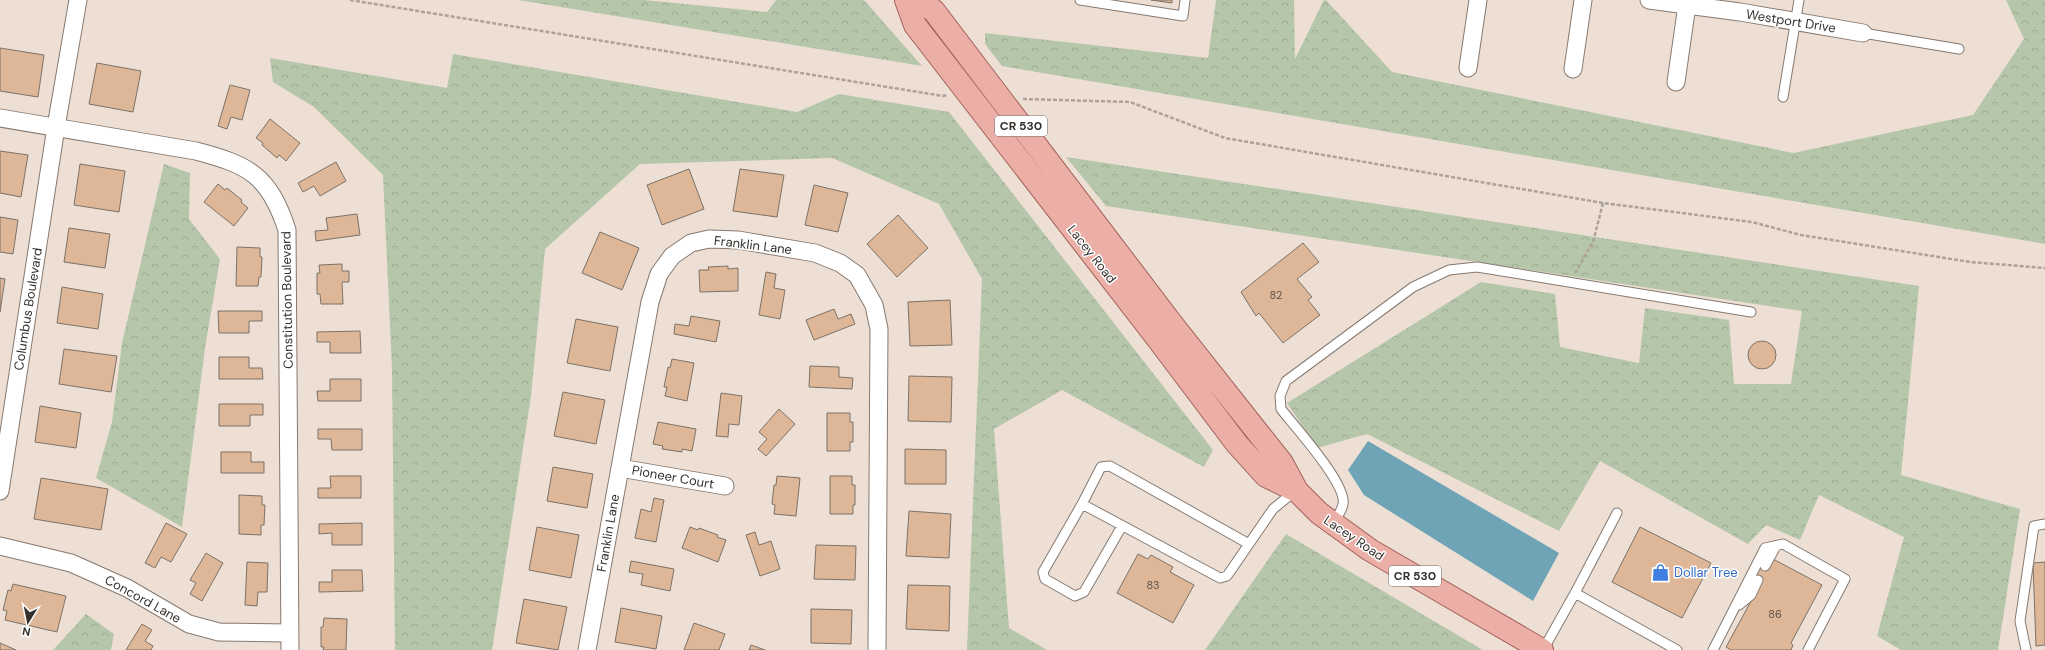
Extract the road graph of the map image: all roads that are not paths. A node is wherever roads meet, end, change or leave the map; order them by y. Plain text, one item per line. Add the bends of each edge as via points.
1 (78, 0) edge
2 (906, 0) edge
3 (920, 0) edge
4 (1080, 0) edge
5 (1185, 0) edge
6 (1478, 0) edge
7 (1583, 0) edge
8 (1649, 0) edge
9 (1799, 0) edge
10 (1120, 3) edge
11 (1686, 5) junction
12 (1795, 21) junction
13 (1863, 33) joint
14 (1959, 50) dead end
15 (1468, 68) dead end
16 (1573, 69) dead end
17 (1676, 82) dead end
18 (1783, 97) dead end
19 (0, 118) edge
20 (56, 127) junction
21 (1112, 262) junction
22 (1751, 312) dead end
23 (620, 468) junction
24 (725, 486) dead end
25 (0, 491) edge
26 (1296, 491) junction
27 (1082, 504) junction
28 (1617, 513) dead end
29 (1333, 524) junction
30 (2045, 524) edge
31 (1122, 526) junction
32 (1249, 544) junction
33 (0, 546) edge
34 (1776, 546) junction
35 (1765, 566) dead end
36 (1758, 580) dead end
37 (1575, 593) junction
38 (1735, 608) junction
39 (289, 633) junction
40 (290, 650) edge
41 (587, 650) edge
42 (877, 650) edge
43 (1543, 650) edge
44 (1677, 650) edge
45 (1713, 650) edge
46 (1808, 650) edge
47 (2026, 650) edge

1 - 20 street, Columbus Boulevard
2 - 21 main road, Lacey Road / CR 530 via 915,25 967,91
3 - 21 main road, Lacey Road / CR 530 via 934,10 1006,106
4 - 10 lane
5 - 10 lane via 1182,16
6 - 15 street
7 - 16 street
8 - 11 street, Westport Drive
9 - 12 lane
11 - 12 street, Westport Drive
11 - 17 street
12 - 13 street, Westport Drive
12 - 18 lane
13 - 14 lane
19 - 20 street, Constitution Boulevard
20 - 25 street, Columbus Boulevard
20 - 39 street, Constitution Boulevard via 196,151 220,158 254,175 268,188 279,205 287,230
21 - 26 main road, Lacey Road / CR 530 via 1164,331 1242,449 1266,476
22 - 29 lane via 1477,267 1449,270 1413,287 1286,381 1280,396 1281,410 1331,473 1342,493 1343,505
23 - 24 street, Pioneer Court
23 - 41 street, Franklin Lane
23 - 42 street, Franklin Lane via 650,302 660,274 672,256 691,243 709,239 738,240 815,253 840,263 857,275 874,305 879,329
26 - 29 main road, Lacey Road / CR 530
26 - 32 lane via 1273,509
27 - 31 lane
27 - 31 lane via 1043,572 1045,579 1075,596 1084,592
27 - 32 lane via 1101,467 1110,466
28 - 37 lane
29 - 43 main road, Lacey Road / CR 530 via 1370,550
30 - 47 lane via 2034,526 2028,564 2020,621
31 - 32 lane via 1220,578 1227,576
33 - 39 street, Concord Lane via 71,563 128,588 189,624 219,632
34 - 35 lane
34 - 38 lane via 1765,548
34 - 46 lane via 1784,544 1846,579
36 - 38 lane via 1751,595
37 - 43 lane
37 - 44 lane
38 - 45 lane
39 - 40 street, Constitution Boulevard

